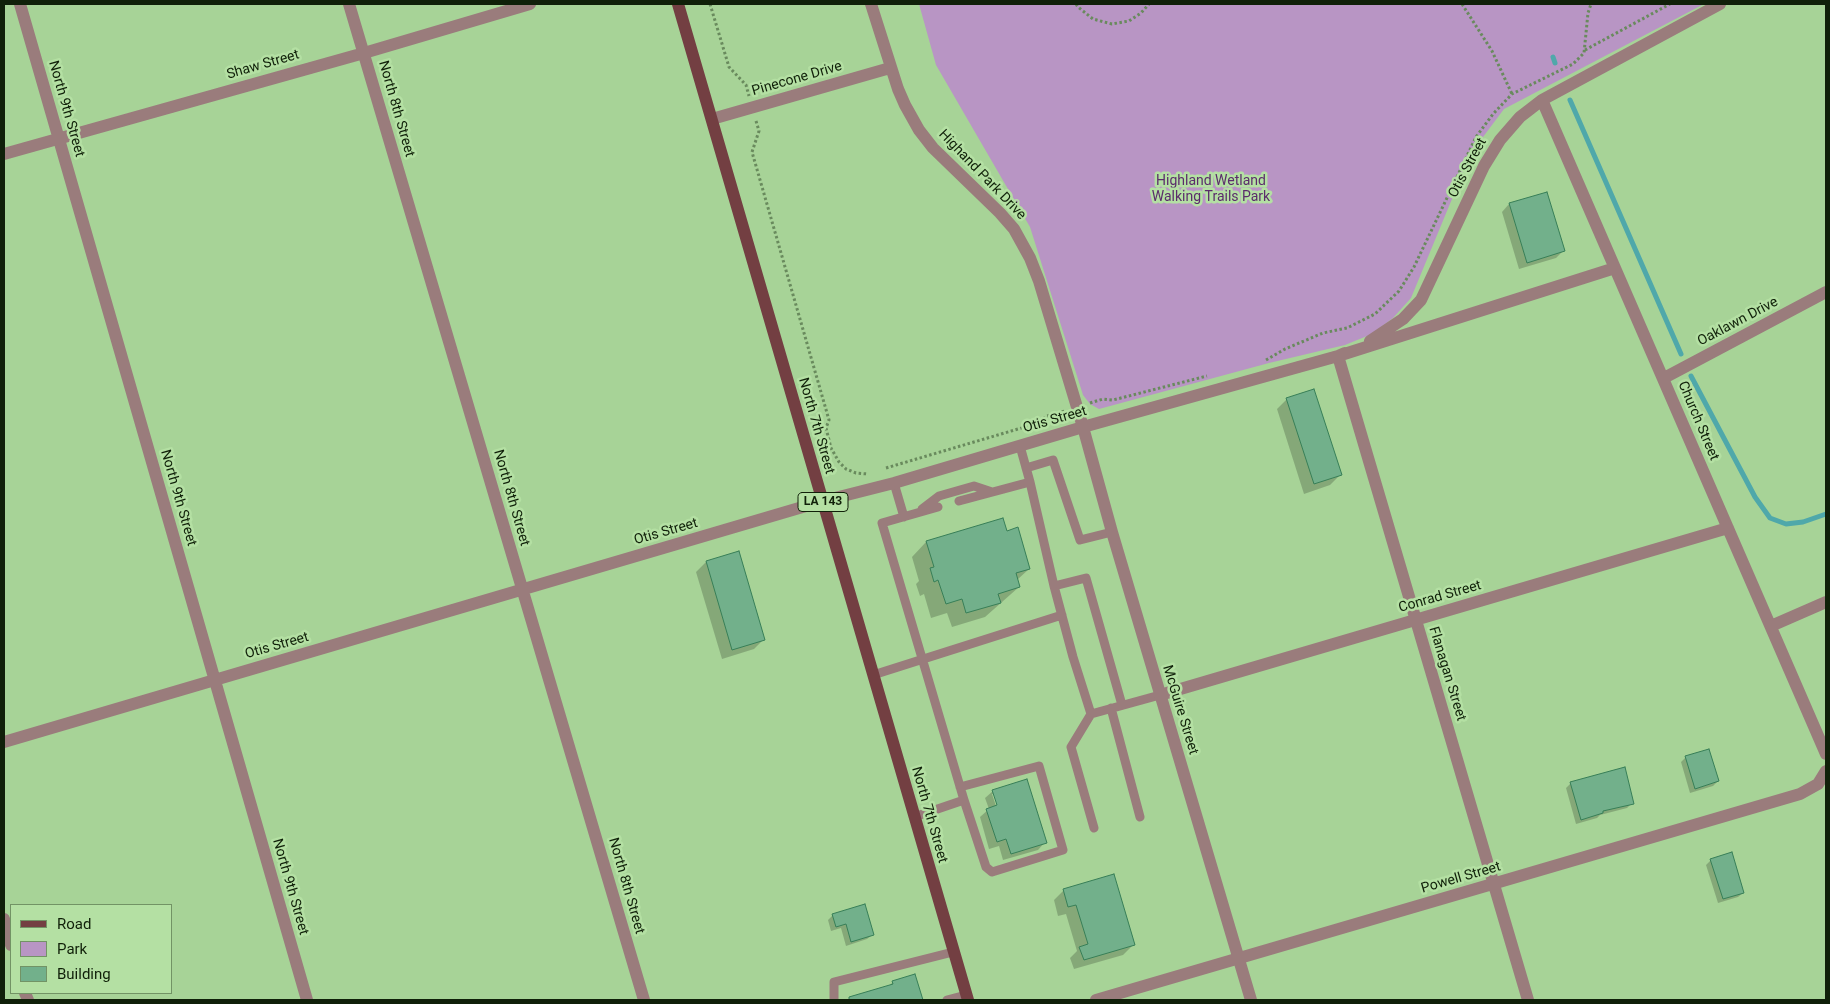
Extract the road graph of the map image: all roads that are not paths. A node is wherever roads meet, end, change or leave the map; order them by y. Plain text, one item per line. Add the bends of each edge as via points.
1 (20, 4) edge
2 (349, 4) edge
3 (530, 4) edge
4 (678, 4) edge
5 (872, 4) edge
6 (1720, 4) edge
7 (364, 53) junction
8 (890, 68) junction
9 (1542, 100) junction
10 (712, 119) junction
11 (58, 138) junction
12 (4, 154) edge
13 (1615, 268) junction
14 (1826, 292) edge
15 (1338, 356) junction
16 (1664, 378) junction
17 (1083, 427) junction
18 (1020, 446) junction
19 (1026, 468) junction
20 (1030, 482) junction
21 (894, 483) junction
22 (992, 492) junction
23 (959, 501) dead end
24 (823, 502) junction
25 (938, 507) dead end
26 (918, 512) junction
27 (904, 517) junction
28 (1728, 528) junction
29 (1112, 532) junction
30 (1054, 586) junction
31 (522, 590) junction
32 (1826, 602) edge
33 (1062, 615) junction
34 (1415, 620) junction
35 (1771, 626) junction
36 (922, 659) junction
37 (873, 675) junction
38 (215, 680) junction
39 (1160, 695) junction
40 (1122, 705) junction
41 (1111, 708) junction
42 (1091, 714) junction
43 (4, 742) edge
44 (1826, 754) edge
45 (1826, 771) edge
46 (960, 787) junction
47 (964, 800) junction
48 (914, 817) junction
49 (1140, 817) dead end
50 (1094, 828) dead end
51 (1494, 884) junction
52 (4, 919) edge
53 (10, 941) edge
54 (954, 952) junction
55 (1238, 958) junction
56 (967, 998) edge
57 (307, 1000) edge
58 (644, 1000) edge
59 (834, 1000) edge
60 (947, 1000) edge
61 (1096, 1000) edge
62 (1251, 1000) edge
63 (1528, 1000) edge

1 - 11 street, North 9th Street
2 - 7 street, North 8th Street
3 - 7 street, Shaw Street
4 - 10 main road, North 7th Street / LA 143
5 - 8 street, Highand Park Drive
6 - 9 street, Otis Street
7 - 11 street, Shaw Street
7 - 31 street, North 8th Street
8 - 10 street, Pinecone Drive
8 - 17 street, Highand Park Drive via 905,105 924,136 1014,229 1023,243
9 - 13 street, Church Street
9 - 15 street, Otis Street via 1520,117 1484,166 1421,300 1377,337
10 - 24 main road, North 7th Street / LA 143
11 - 12 street, Shaw Street
11 - 38 street, North 9th Street
13 - 15 street, Otis Street
13 - 16 street, Church Street
14 - 16 street, Oaklawn Drive
15 - 17 street, Otis Street
15 - 34 street, Flanagan Street
16 - 28 street, Church Street
17 - 18 street, Otis Street
17 - 29 street, McGuire Street
18 - 19 lane
18 - 21 street, Otis Street
19 - 20 lane
19 - 29 lane via 1053,460 1080,540
20 - 22 lane
20 - 30 lane
21 - 24 street, Otis Street
21 - 27 lane
22 - 23 lane
22 - 26 lane via 974,486 939,496
24 - 31 street, Otis Street
24 - 37 main road, North 7th Street / LA 143
25 - 26 lane
26 - 27 lane
27 - 36 lane via 882,523
28 - 34 street, Conrad Street
28 - 35 street, Church Street
29 - 39 street, McGuire Street
30 - 33 lane
30 - 40 lane via 1086,578
31 - 38 street, Otis Street
31 - 58 street, North 8th Street
32 - 35 street
33 - 36 lane
33 - 42 lane
34 - 39 street, Conrad Street
34 - 51 street, Flanagan Street
35 - 44 street, Church Street
36 - 37 lane
36 - 46 lane
37 - 48 main road, North 7th Street / LA 143
38 - 43 street, Otis Street
38 - 57 street, North 9th Street
39 - 40 lane
39 - 55 street, McGuire Street
40 - 41 lane
41 - 42 lane
41 - 49 lane
42 - 50 lane via 1071,748
45 - 51 street, Powell Street via 1818,784 1800,794
46 - 47 lane
46 - 47 lane via 1039,766 1063,850 992,872 986,867
47 - 48 lane
48 - 54 main road, North 7th Street / LA 143
51 - 55 street, Powell Street
51 - 63 street, Flanagan Street
52 - 53 street
54 - 56 main road, North 7th Street / LA 143
54 - 59 lane via 834,982
55 - 61 street, Powell Street
55 - 62 street, McGuire Street
56 - 60 lane

